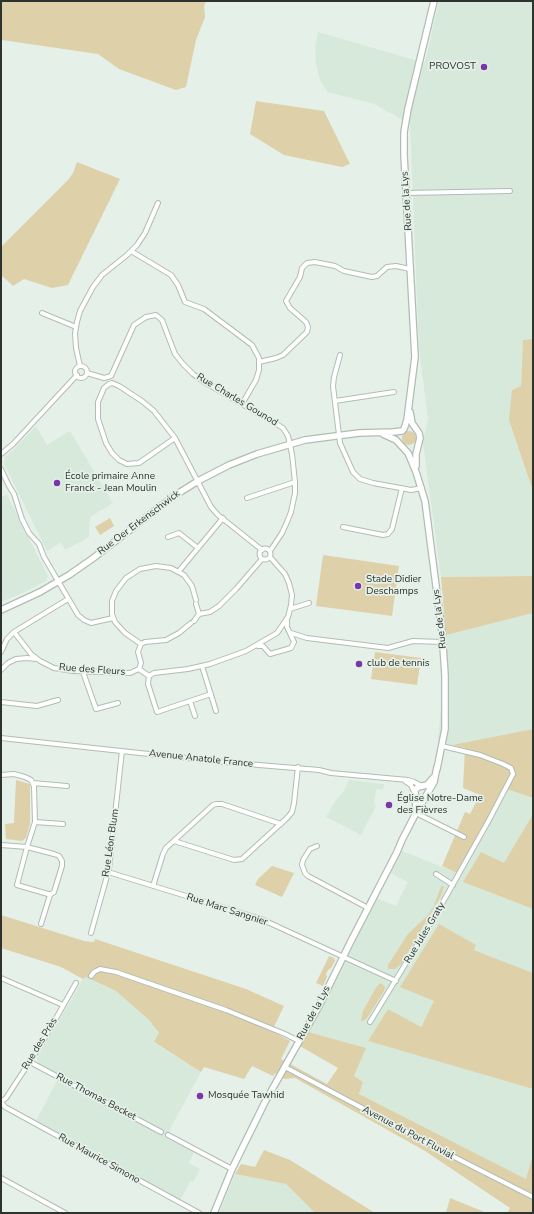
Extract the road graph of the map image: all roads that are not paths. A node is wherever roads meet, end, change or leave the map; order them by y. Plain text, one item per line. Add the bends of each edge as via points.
1 (434, 1) edge
2 (510, 191) dead end
3 (406, 192) junction
4 (158, 203) dead end
5 (131, 252) junction
6 (410, 269) junction
7 (42, 313) dead end
8 (76, 327) junction
9 (340, 355) dead end
10 (259, 362) junction
11 (80, 366) junction
12 (87, 373) junction
13 (77, 375) junction
14 (394, 392) dead end
15 (335, 401) junction
16 (409, 403) junction
17 (242, 404) junction
18 (403, 430) junction
19 (417, 430) junction
20 (377, 433) junction
21 (340, 436) junction
22 (175, 438) junction
23 (290, 444) junction
24 (419, 444) junction
25 (401, 445) junction
26 (1, 454) edge
27 (1, 469) edge
28 (416, 472) junction
29 (198, 481) junction
30 (295, 482) junction
31 (402, 488) junction
32 (422, 488) junction
33 (247, 498) dead end
34 (223, 518) junction
35 (343, 527) dead end
36 (168, 537) dead end
37 (198, 548) junction
38 (262, 550) junction
39 (270, 551) junction
40 (270, 557) junction
41 (262, 559) junction
42 (179, 571) junction
43 (58, 582) junction
44 (68, 599) junction
45 (308, 603) dead end
46 (290, 609) junction
47 (1, 610) edge
48 (199, 614) junction
49 (288, 617) junction
50 (113, 618) junction
51 (280, 630) junction
52 (14, 632) junction
53 (290, 632) junction
54 (307, 638) junction
55 (267, 640) junction
56 (443, 642) junction
57 (141, 644) junction
58 (294, 644) junction
59 (256, 646) junction
60 (266, 650) junction
61 (1, 652) edge
62 (40, 661) junction
63 (202, 666) junction
64 (139, 669) junction
65 (1, 670) edge
66 (83, 672) junction
67 (150, 676) junction
68 (211, 694) junction
69 (58, 700) dead end
70 (190, 701) junction
71 (1, 702) edge
72 (118, 703) dead end
73 (216, 711) dead end
74 (195, 716) dead end
75 (1, 738) edge
76 (442, 746) junction
77 (122, 751) junction
78 (298, 767) junction
79 (437, 767) junction
80 (1, 775) edge
81 (401, 780) junction
82 (33, 783) junction
83 (67, 786) dead end
84 (422, 786) junction
85 (414, 794) junction
86 (426, 796) junction
87 (416, 813) junction
88 (34, 822) junction
89 (63, 824) dead end
90 (281, 824) junction
91 (464, 837) dead end
92 (174, 841) junction
93 (1, 845) edge
94 (317, 846) dead end
95 (27, 847) junction
96 (108, 872) junction
97 (436, 874) dead end
98 (453, 885) junction
99 (153, 886) junction
100 (50, 894) junction
101 (368, 908) junction
102 (41, 924) dead end
103 (91, 933) dead end
104 (343, 956) junction
105 (91, 976) dead end
106 (1, 978) edge
107 (396, 981) junction
108 (76, 983) dead end
109 (63, 1005) junction
110 (370, 1022) dead end
111 (299, 1041) junction
112 (30, 1062) junction
113 (284, 1067) junction
114 (1, 1102) edge
115 (162, 1132) dead end
116 (168, 1135) dead end
117 (232, 1170) junction
118 (1, 1178) edge
119 (533, 1197) edge
120 (65, 1213) edge
121 (198, 1213) edge
122 (214, 1213) edge

1 - 3 main road, Rue de la Lys via 406,122
2 - 3 street
3 - 6 main road, Rue de la Lys
4 - 5 street via 141,239
5 - 8 street via 98,280 80,311
5 - 10 street via 171,275 184,302 204,309 248,340 256,350
6 - 10 street via 387,267 372,277 344,271 335,266 306,263 286,301 305,321 308,326 306,334 281,356
6 - 16 main road, Rue de la Lys via 415,357
7 - 8 street
8 - 11 street via 75,341
9 - 15 street via 333,382
10 - 17 street via 258,376
11 - 12 street via 86,367
11 - 13 street via 76,370
12 - 13 street via 83,378
12 - 17 street, Rue Charles Gounod via 104,378 111,376 134,325 154,315 162,320 175,354 187,369
13 - 26 street
14 - 15 street
15 - 21 street
16 - 18 main road, Rue de la Lys
16 - 19 main road, Rue de la Lys via 411,419
17 - 23 street, Rue Charles Gounod via 283,428
18 - 19 main road
18 - 20 main road, Rue Oer Erkenschwick
18 - 25 main road via 398,436
19 - 24 main road via 420,435
20 - 21 main road, Rue Oer Erkenschwick
20 - 25 main road, Rue Oer Erkenschwick via 390,436
21 - 23 main road, Rue Oer Erkenschwick
21 - 31 street via 342,448 357,477
22 - 22 street via 139,463 131,464 119,460 106,443 98,419 98,402 107,385 112,383 119,386 142,401 160,418
22 - 29 street
23 - 29 main road, Rue Oer Erkenschwick via 246,458
23 - 30 street
24 - 25 main road via 412,449
24 - 28 main road, Rue de la Lys
25 - 28 main road, Rue de la Lys via 410,455
27 - 43 street via 31,536 39,544
28 - 32 main road, Rue de la Lys
29 - 34 street via 211,507
29 - 43 main road, Rue Oer Erkenschwick via 161,505
30 - 33 street
30 - 39 street via 289,518
31 - 32 street
31 - 35 street via 392,530 388,534
32 - 56 main road, Rue de la Lys
34 - 37 street
34 - 38 street
36 - 37 street via 179,533
37 - 42 street
38 - 39 street
38 - 41 street
39 - 40 street
40 - 41 street via 268,560
40 - 46 street via 287,578 291,591
41 - 48 street via 219,606 210,612
42 - 48 street via 192,586
42 - 50 street via 156,566 140,569 126,578 114,594 111,609
43 - 44 street
43 - 47 main road, Rue Oer Erkenschwick
44 - 50 street via 78,615 87,622
44 - 52 street
45 - 46 street
46 - 49 street
48 - 57 street via 193,622 166,640
49 - 51 street
49 - 53 street via 287,625
50 - 57 street via 120,629
51 - 53 street via 284,628
51 - 55 street
52 - 61 street
52 - 62 street, Rue des Fleurs via 28,651
53 - 54 street
53 - 58 street
54 - 56 street via 388,648 413,641
54 - 58 street
55 - 59 street
55 - 60 street
56 - 76 main road, Rue de la Lys via 446,717
57 - 64 street via 138,652 141,663
58 - 60 street via 273,654
59 - 60 street via 262,646
59 - 63 street
62 - 65 street via 31,658 16,659
62 - 66 street, Rue des Fleurs via 60,669
63 - 67 street
63 - 68 street
64 - 66 street, Rue des Fleurs via 130,673
64 - 67 street, Rue des Fleurs
66 - 72 street via 96,709
67 - 70 street via 148,684 157,712
68 - 70 street
68 - 73 street
69 - 71 street via 37,706
70 - 74 street
75 - 77 street, Avenue Anatole France
76 - 79 main road, Rue de la Lys
76 - 98 street, Rue Jules Graty via 480,755 510,768 513,773
77 - 78 street, Avenue Anatole France
77 - 96 street, Rue Léon Blum
78 - 81 street, Avenue Anatole France
78 - 90 street via 293,808
79 - 84 main road, Rue de la Lys via 431,781
79 - 86 main road, Rue de la Lys via 435,779
80 - 82 street via 14,774 30,779
81 - 84 street, Avenue Anatole France
81 - 85 street via 411,785
82 - 83 street
82 - 88 street
84 - 85 main road via 417,787
84 - 86 main road via 426,789
85 - 86 main road via 420,800
85 - 87 main road
86 - 87 main road, Rue de la Lys
87 - 91 street
87 - 101 main road, Rue de la Lys
88 - 89 street
88 - 95 street
90 - 92 street via 240,860
90 - 92 street via 216,804 209,807
92 - 99 street via 164,851
93 - 95 street
94 - 101 street via 308,851 303,860 304,873
95 - 100 street via 16,885
95 - 100 street via 55,854 61,860 62,867 55,890
96 - 99 street, Rue Marc Sangnier
96 - 103 street, Rue Léon Blum
97 - 98 street
98 - 107 street, Rue Jules Graty
99 - 104 street, Rue Marc Sangnier via 261,919
100 - 102 street
101 - 104 main road, Rue de la Lys
104 - 107 street
104 - 111 main road, Rue de la Lys
105 - 111 street via 100,969 116,972 226,1010
106 - 109 street
107 - 110 street, Rue Jules Graty
108 - 109 street, Rue des Près
109 - 112 street, Rue des Près
111 - 113 main road, Rue de la Lys
112 - 114 street, Rue des Près
112 - 115 street, Rue Thomas Becket
113 - 117 main road, Rue de la Lys
113 - 119 street, Avenue du Port Fluvial
114 - 121 street, Rue Maurice Simono via 5,1107
116 - 117 street
117 - 122 main road, Rue de la Lys
118 - 120 street

